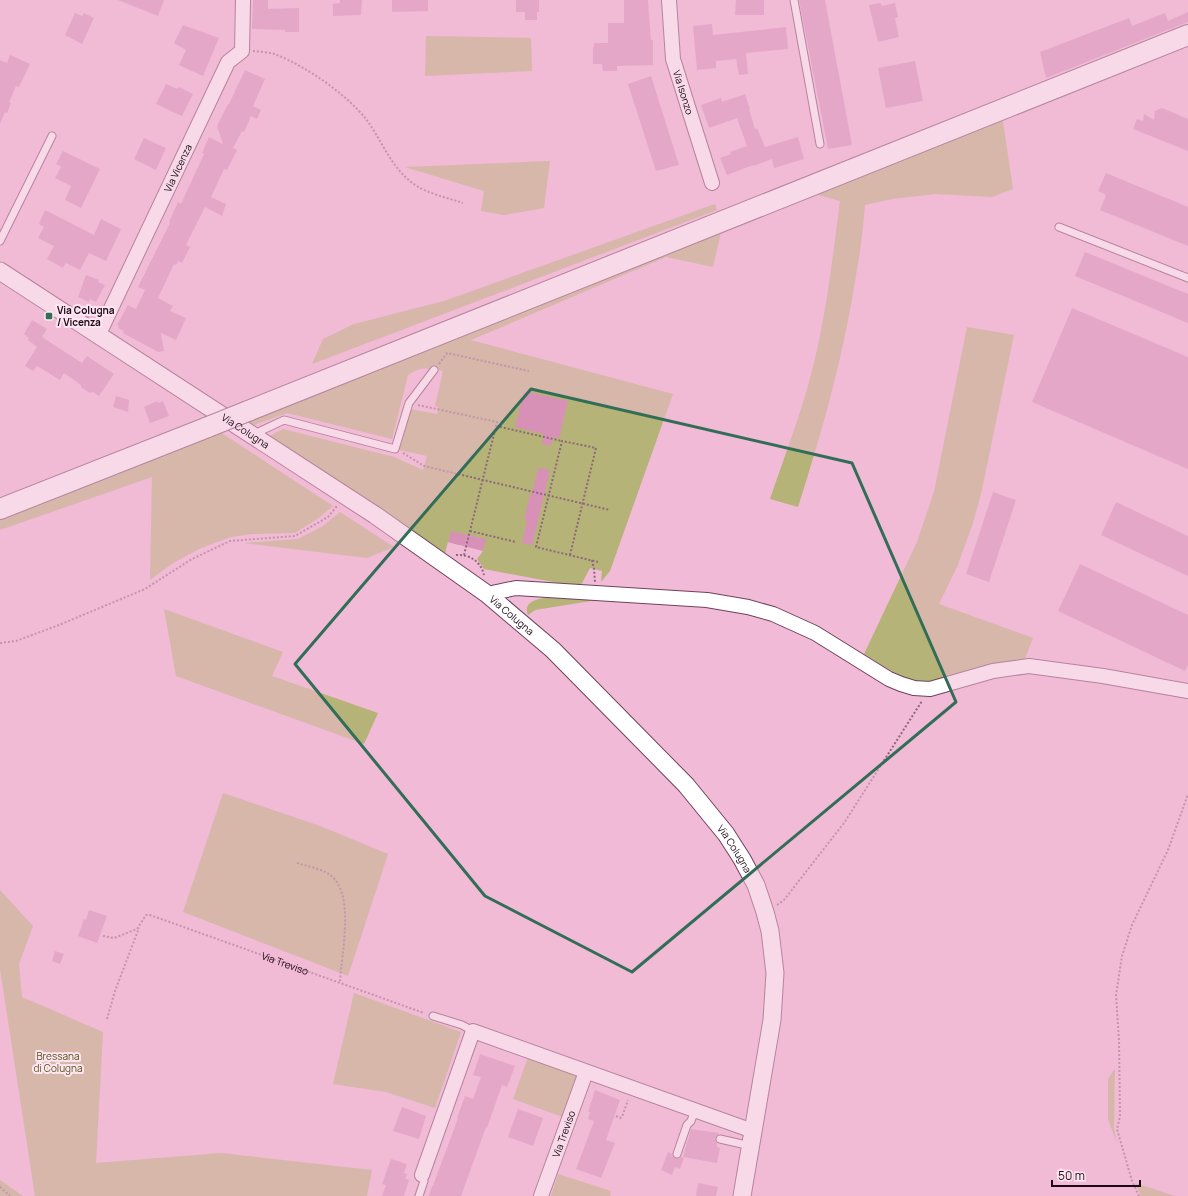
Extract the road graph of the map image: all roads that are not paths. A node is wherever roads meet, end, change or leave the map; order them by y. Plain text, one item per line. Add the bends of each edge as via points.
1 (243, 0) edge
2 (669, 0) edge
3 (794, 0) edge
4 (1188, 35) edge
5 (52, 136) dead end
6 (820, 144) dead end
7 (712, 182) dead end
8 (1059, 227) dead end
9 (0, 241) edge
10 (0, 271) edge
11 (1188, 278) edge
12 (98, 336) junction
13 (434, 370) road end
14 (252, 435) junction
15 (0, 509) edge
16 (487, 594) junction
17 (1188, 691) edge
18 (433, 1016) road end
19 (473, 1032) junction
20 (586, 1072) junction
21 (695, 1110) junction
22 (752, 1138) junction
23 (720, 1139) dead end
24 (678, 1154) dead end
25 (422, 1175) joint
26 (419, 1196) edge
27 (542, 1196) edge
28 (742, 1196) edge

1 - 12 street, Via Vicenza via 242,51 228,62
2 - 7 street, Via Isonzo via 673,59
3 - 6 lane
4 - 15 main road, bridge
5 - 9 lane
8 - 11 lane
10 - 12 street, Via Colugna
12 - 14 street, Via Colugna
13 - 14 lane via 409,403 395,449 284,420
14 - 16 street, Via Colugna
16 - 17 street via 516,588 707,600 748,607 815,633 889,679 914,688 930,689 993,671 1029,666
16 - 22 street, Via Colugna via 553,650 686,785 726,834 756,885 770,931 775,973 772,1020
18 - 19 lane via 462,1025
19 - 20 street
19 - 25 street
20 - 21 street
20 - 27 street, Via Treviso
21 - 22 street
21 - 24 lane via 691,1122 687,1125
22 - 23 lane
22 - 28 street, Via Colugna
25 - 26 lane via 424,1181

